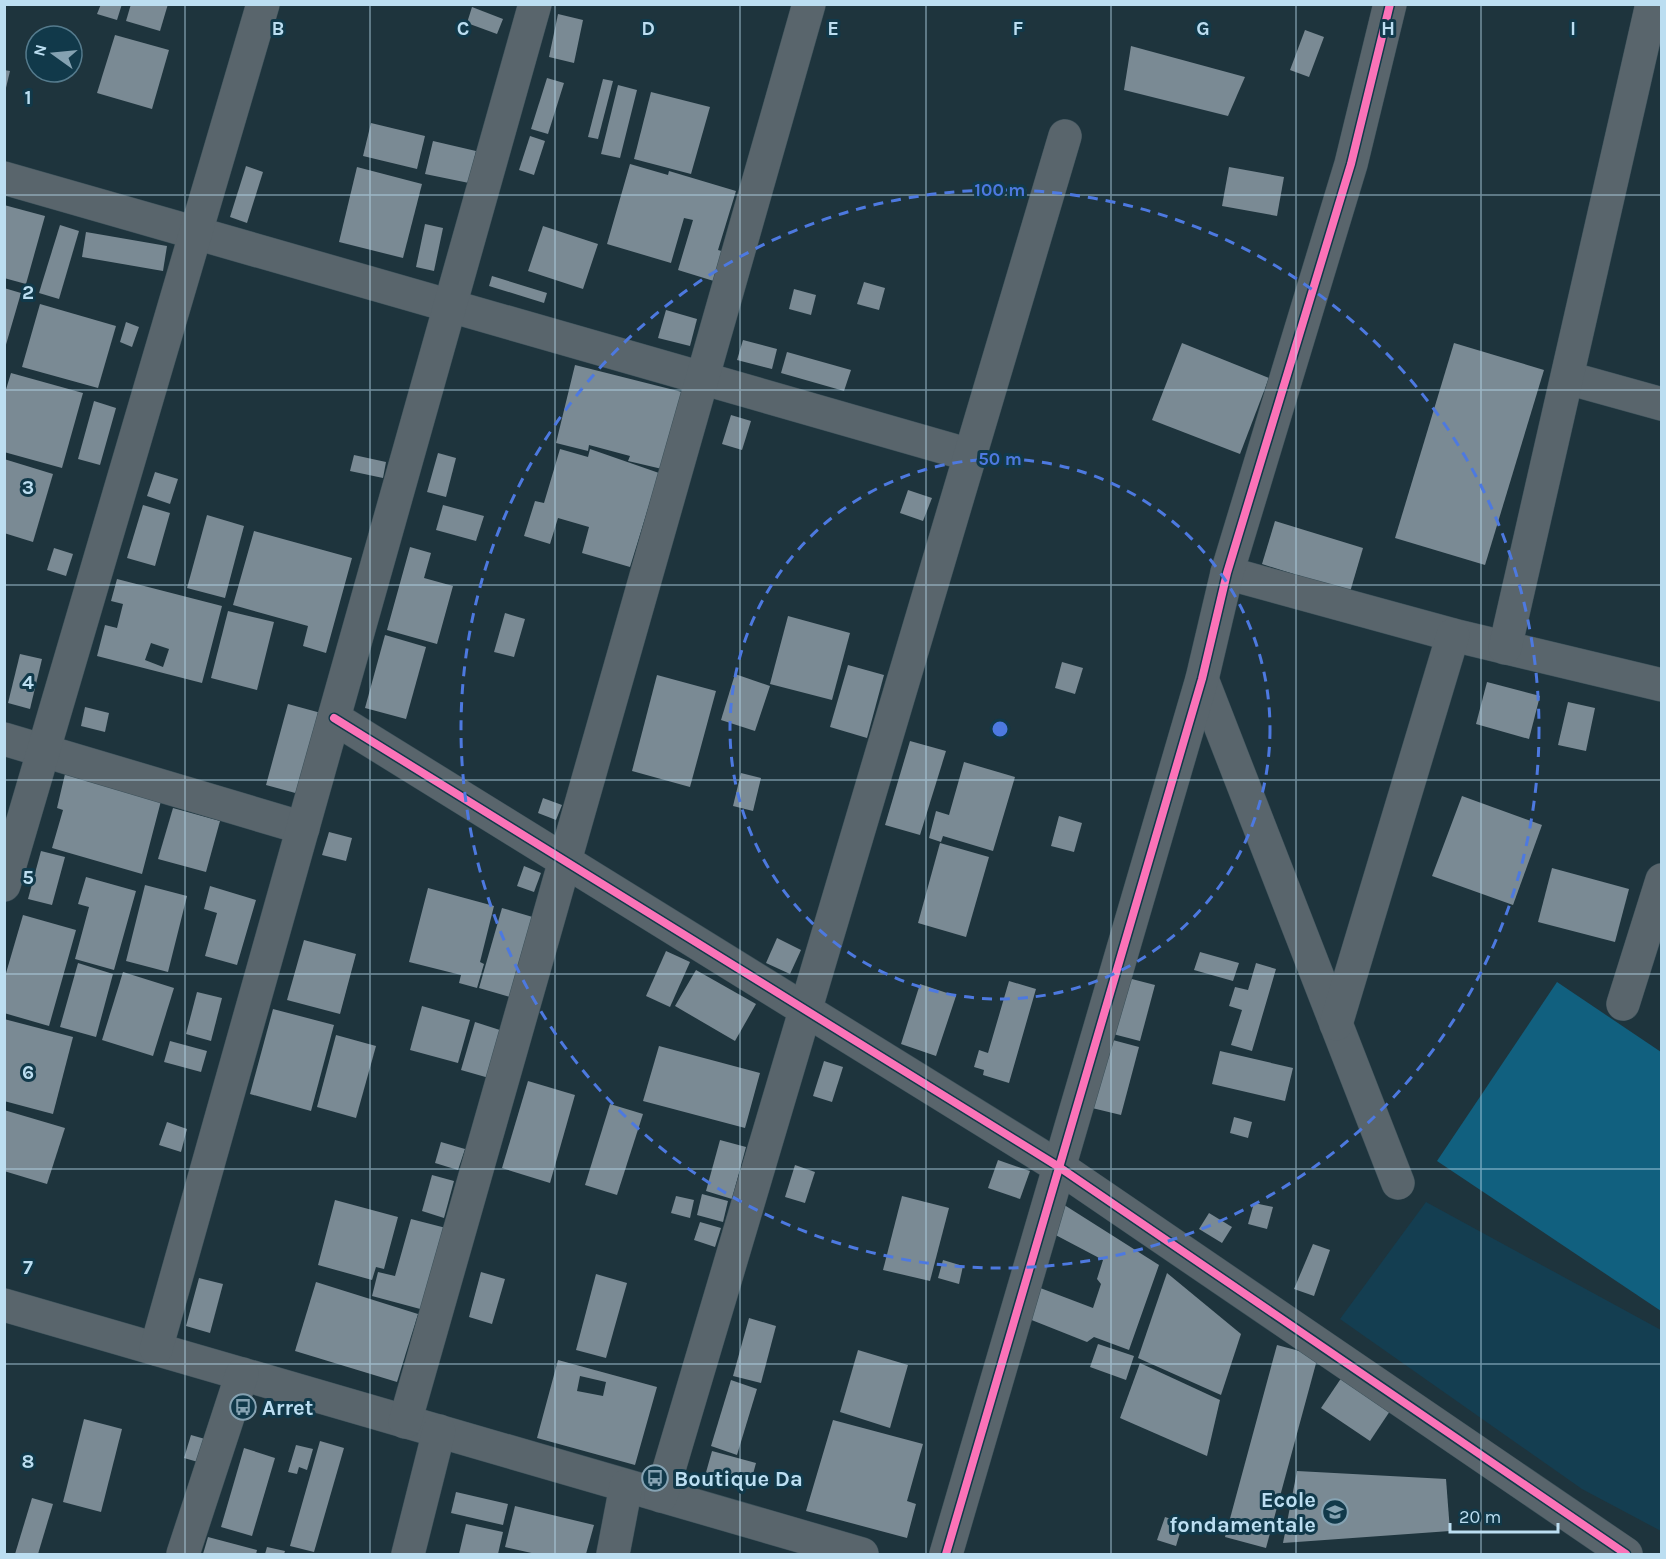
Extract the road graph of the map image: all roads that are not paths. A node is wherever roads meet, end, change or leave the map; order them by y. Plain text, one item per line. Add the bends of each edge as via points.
1 (263, 4) edge
2 (535, 4) edge
3 (809, 4) edge
4 (1390, 4) edge
5 (1652, 4) edge
6 (1065, 136) dead end
7 (4, 178) edge
8 (196, 233) junction
9 (450, 306) junction
10 (703, 378) junction
11 (1568, 378) junction
12 (1662, 404) edge
13 (970, 455) junction
14 (1227, 573) junction
15 (1453, 635) junction
16 (1505, 648) junction
17 (1202, 679) junction
18 (1662, 685) edge
19 (334, 718) junction
20 (4, 740) edge
21 (44, 751) junction
22 (303, 828) junction
23 (565, 862) junction
24 (1662, 880) edge
25 (4, 885) edge
26 (1654, 933) edge
27 (1623, 1004) dead end
28 (805, 1011) junction
29 (1336, 1024) junction
30 (1059, 1167) junction
31 (1398, 1183) dead end
32 (4, 1305) edge
33 (156, 1349) junction
34 (242, 1374) junction
35 (405, 1422) junction
36 (439, 1431) junction
37 (626, 1486) junction
38 (661, 1496) junction
39 (183, 1554) edge
40 (408, 1554) edge
41 (613, 1554) edge
42 (862, 1554) edge
43 (946, 1554) edge
44 (1626, 1554) edge

1 - 8 street
2 - 9 street
3 - 10 street
4 - 14 street via 1351,164
5 - 11 street
6 - 13 street
7 - 8 street
8 - 9 street
8 - 21 street
9 - 10 street
9 - 19 street
10 - 13 street
10 - 23 street
11 - 12 street
11 - 16 street
13 - 28 street
14 - 15 street
14 - 17 street
15 - 16 street
15 - 29 street
16 - 18 street
17 - 29 street
17 - 30 street
19 - 22 street
19 - 23 street
20 - 21 street
21 - 22 street
21 - 25 street
22 - 33 street
23 - 28 street
23 - 35 street
24 - 26 street
26 - 27 street
28 - 30 street
28 - 38 street
29 - 31 street
30 - 43 street
30 - 44 street
32 - 33 street
33 - 34 street
34 - 35 street
34 - 39 street
35 - 36 street
36 - 37 street
36 - 40 street
37 - 38 street
37 - 41 street
38 - 42 street

